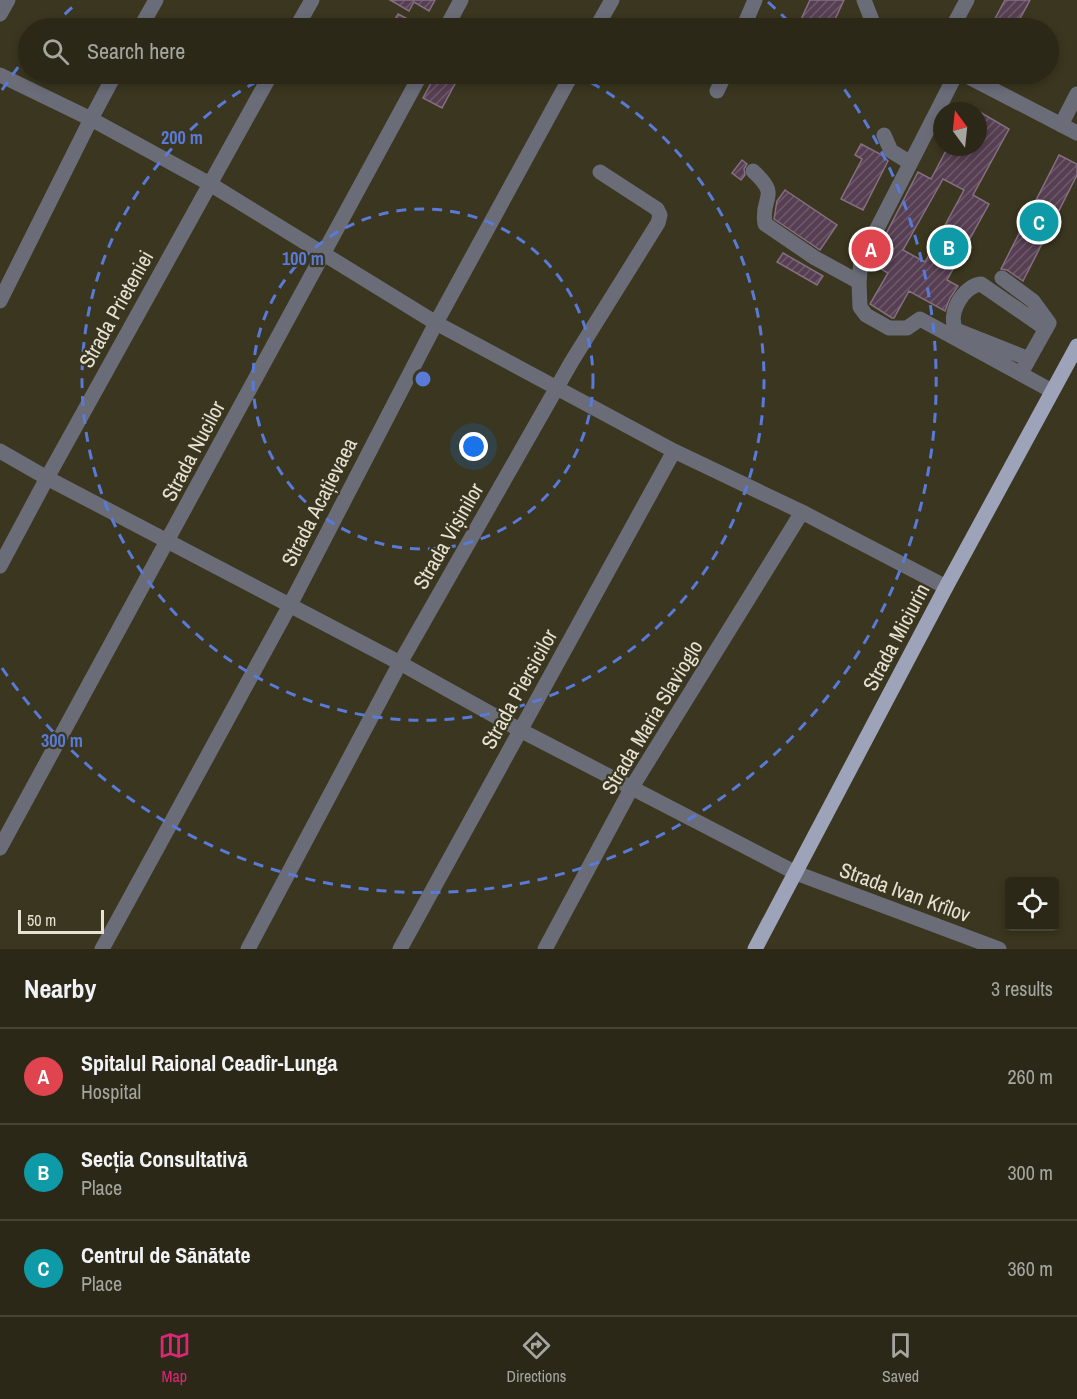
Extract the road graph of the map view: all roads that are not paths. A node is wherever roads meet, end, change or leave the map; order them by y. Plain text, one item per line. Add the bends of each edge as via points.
1 (8, 0) edge
2 (156, 0) edge
3 (312, 0) edge
4 (461, 0) edge
5 (612, 0) edge
6 (755, 0) edge
7 (864, 0) edge
8 (967, 0) edge
9 (0, 14) edge
10 (146, 18) edge
11 (302, 18) edge
12 (451, 18) edge
13 (602, 18) edge
14 (747, 18) edge
15 (871, 18) edge
16 (957, 18) edge
17 (0, 75) edge
18 (18, 84) edge
19 (19, 84) edge
20 (110, 84) edge
21 (266, 84) edge
22 (415, 84) edge
23 (567, 84) edge
24 (720, 84) edge
25 (951, 84) edge
26 (982, 84) edge
27 (717, 91) dead end
28 (1077, 94) edge
29 (91, 119) junction
30 (1061, 125) junction
31 (1077, 133) edge
32 (884, 135) dead end
33 (909, 162) junction
34 (753, 171) dead end
35 (600, 172) dead end
36 (210, 184) junction
37 (322, 253) junction
38 (1002, 278) dead end
39 (859, 282) junction
40 (0, 301) edge
41 (436, 323) junction
42 (1046, 329) junction
43 (1077, 346) edge
44 (1029, 358) junction
45 (1021, 374) junction
46 (557, 387) junction
47 (1052, 391) junction
48 (674, 450) junction
49 (0, 451) edge
50 (47, 478) junction
51 (802, 513) junction
52 (168, 541) junction
53 (0, 566) edge
54 (946, 587) junction
55 (290, 605) junction
56 (400, 663) junction
57 (520, 730) junction
58 (632, 787) junction
59 (0, 848) edge
60 (796, 873) junction
61 (102, 949) edge
62 (248, 949) edge
63 (400, 949) edge
64 (545, 949) edge
65 (755, 949) edge
66 (999, 949) edge

1 - 9 street
2 - 10 street
3 - 11 street
4 - 12 street
5 - 13 street
6 - 14 street
7 - 15 street
8 - 16 street
17 - 18 street
19 - 29 street
20 - 29 street
21 - 36 street, Strada Prieteniei
22 - 37 street, Strada Nucilor
23 - 41 street, Strada Acațievaea
24 - 27 street
25 - 33 street
26 - 30 street
28 - 30 street
29 - 36 street
29 - 40 street
30 - 31 street
32 - 33 street via 891,151
33 - 39 street via 861,260
34 - 39 street via 769,189 763,214 765,224
35 - 46 street, Strada Vișinilor via 657,209 660,215
36 - 37 street
36 - 50 street, Strada Prieteniei
37 - 41 street
37 - 52 street, Strada Nucilor
38 - 42 street via 1033,301 1049,323
39 - 45 street via 860,307 866,315 889,328 907,328 920,319
41 - 46 street
41 - 55 street, Strada Acațievaea
42 - 44 street
42 - 44 street via 981,284 966,290 952,315 956,330
43 - 47 main road, Strada Miciurin
44 - 45 street
45 - 47 street
46 - 48 street
46 - 56 street, Strada Vișinilor
47 - 54 main road, Strada Miciurin
48 - 51 street
48 - 57 street, Strada Piersicilor
49 - 50 street, Strada Ivan Krîlov
50 - 52 street, Strada Ivan Krîlov
50 - 53 street, Strada Prieteniei
51 - 54 street
51 - 58 street, Strada Maria Slavioglo
52 - 55 street, Strada Ivan Krîlov
52 - 59 street, Strada Nucilor
54 - 60 main road, Strada Miciurin
55 - 56 street, Strada Ivan Krîlov
55 - 61 street, Strada Acațievaea
56 - 57 street, Strada Ivan Krîlov
56 - 62 street, Strada Vișinilor
57 - 58 street, Strada Ivan Krîlov
57 - 63 street, Strada Piersicilor
58 - 60 street, Strada Ivan Krîlov
58 - 64 street, Strada Maria Slavioglo
60 - 65 main road, Strada Miciurin
60 - 66 street, Strada Ivan Krîlov

